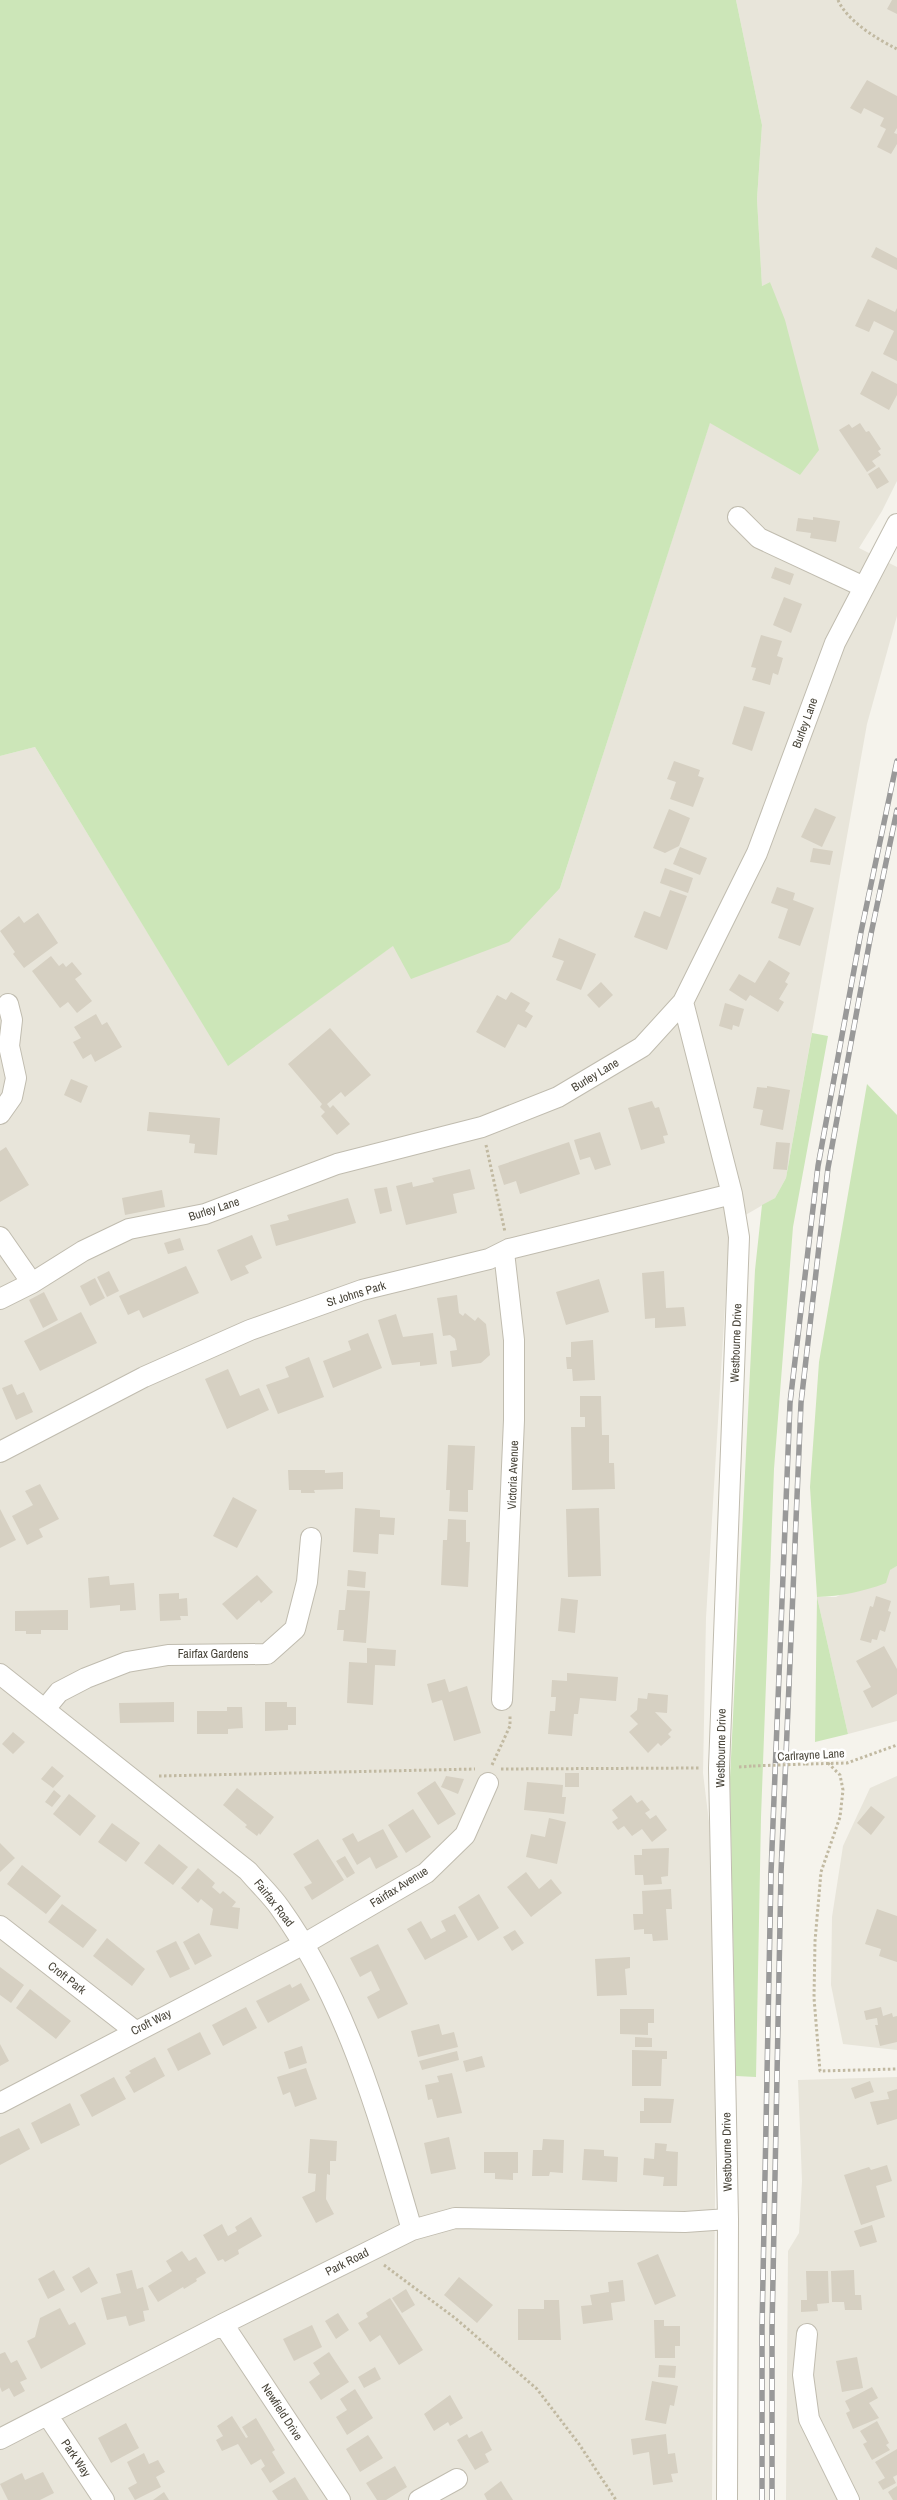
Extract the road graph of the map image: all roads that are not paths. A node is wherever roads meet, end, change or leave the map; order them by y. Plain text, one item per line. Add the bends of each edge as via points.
1 (738, 517) dead end
2 (897, 524) edge
3 (864, 587) junction
4 (683, 1002) junction
5 (8, 1004) dead end
6 (0, 1114) edge
7 (732, 1194) junction
8 (0, 1237) edge
9 (506, 1251) junction
10 (32, 1283) junction
11 (0, 1299) edge
12 (0, 1452) edge
13 (311, 1538) dead end
14 (0, 1674) edge
15 (502, 1700) road end
16 (45, 1709) junction
17 (487, 1774) road end
18 (0, 1926) edge
19 (304, 1944) junction
20 (134, 2031) junction
21 (0, 2103) edge
22 (728, 2219) junction
23 (412, 2230) junction
24 (223, 2324) junction
25 (807, 2334) dead end
26 (48, 2416) junction
27 (0, 2439) edge
28 (457, 2479) dead end
29 (104, 2500) edge
30 (340, 2500) edge
31 (419, 2500) edge
32 (727, 2500) edge
33 (849, 2500) edge

1 - 3 street via 759,538
2 - 3 street, Burley Lane
3 - 4 street, Burley Lane via 835,643 757,852
4 - 7 street, Westbourne Drive
4 - 10 street, Burley Lane via 642,1047 558,1097 482,1127 337,1164 205,1214 129,1229 83,1251
5 - 6 street via 12,1020 9,1046 16,1078 12,1097
7 - 9 street, St Johns Park
7 - 22 street, Westbourne Drive via 739,1237 719,1768
8 - 10 street
9 - 12 street, St Johns Park via 489,1259 362,1290 250,1330 144,1377
9 - 15 street, Victoria Avenue via 514,1340 514,1420
10 - 11 street, Burley Lane
13 - 16 street, Fairfax Gardens via 307,1582 295,1629 267,1654 168,1655 127,1662 58,1692
14 - 16 street, Fairfax Road
16 - 19 street, Fairfax Road via 248,1871 279,1907
17 - 19 street, Fairfax Avenue via 464,1834 426,1873
18 - 20 street, Croft Park
19 - 20 street, Croft Way
19 - 23 street, Fairfax Road via 336,2004 384,2135
20 - 21 street, Croft Way
22 - 23 street, Park Road via 686,2222 455,2218
22 - 32 street, Westbourne Drive
23 - 24 street, Park Road
24 - 26 street, Park Road
24 - 30 street, Newfield Drive
25 - 33 street via 802,2375 809,2419
26 - 27 street, Park Road
26 - 29 street, Park Way
28 - 31 street

